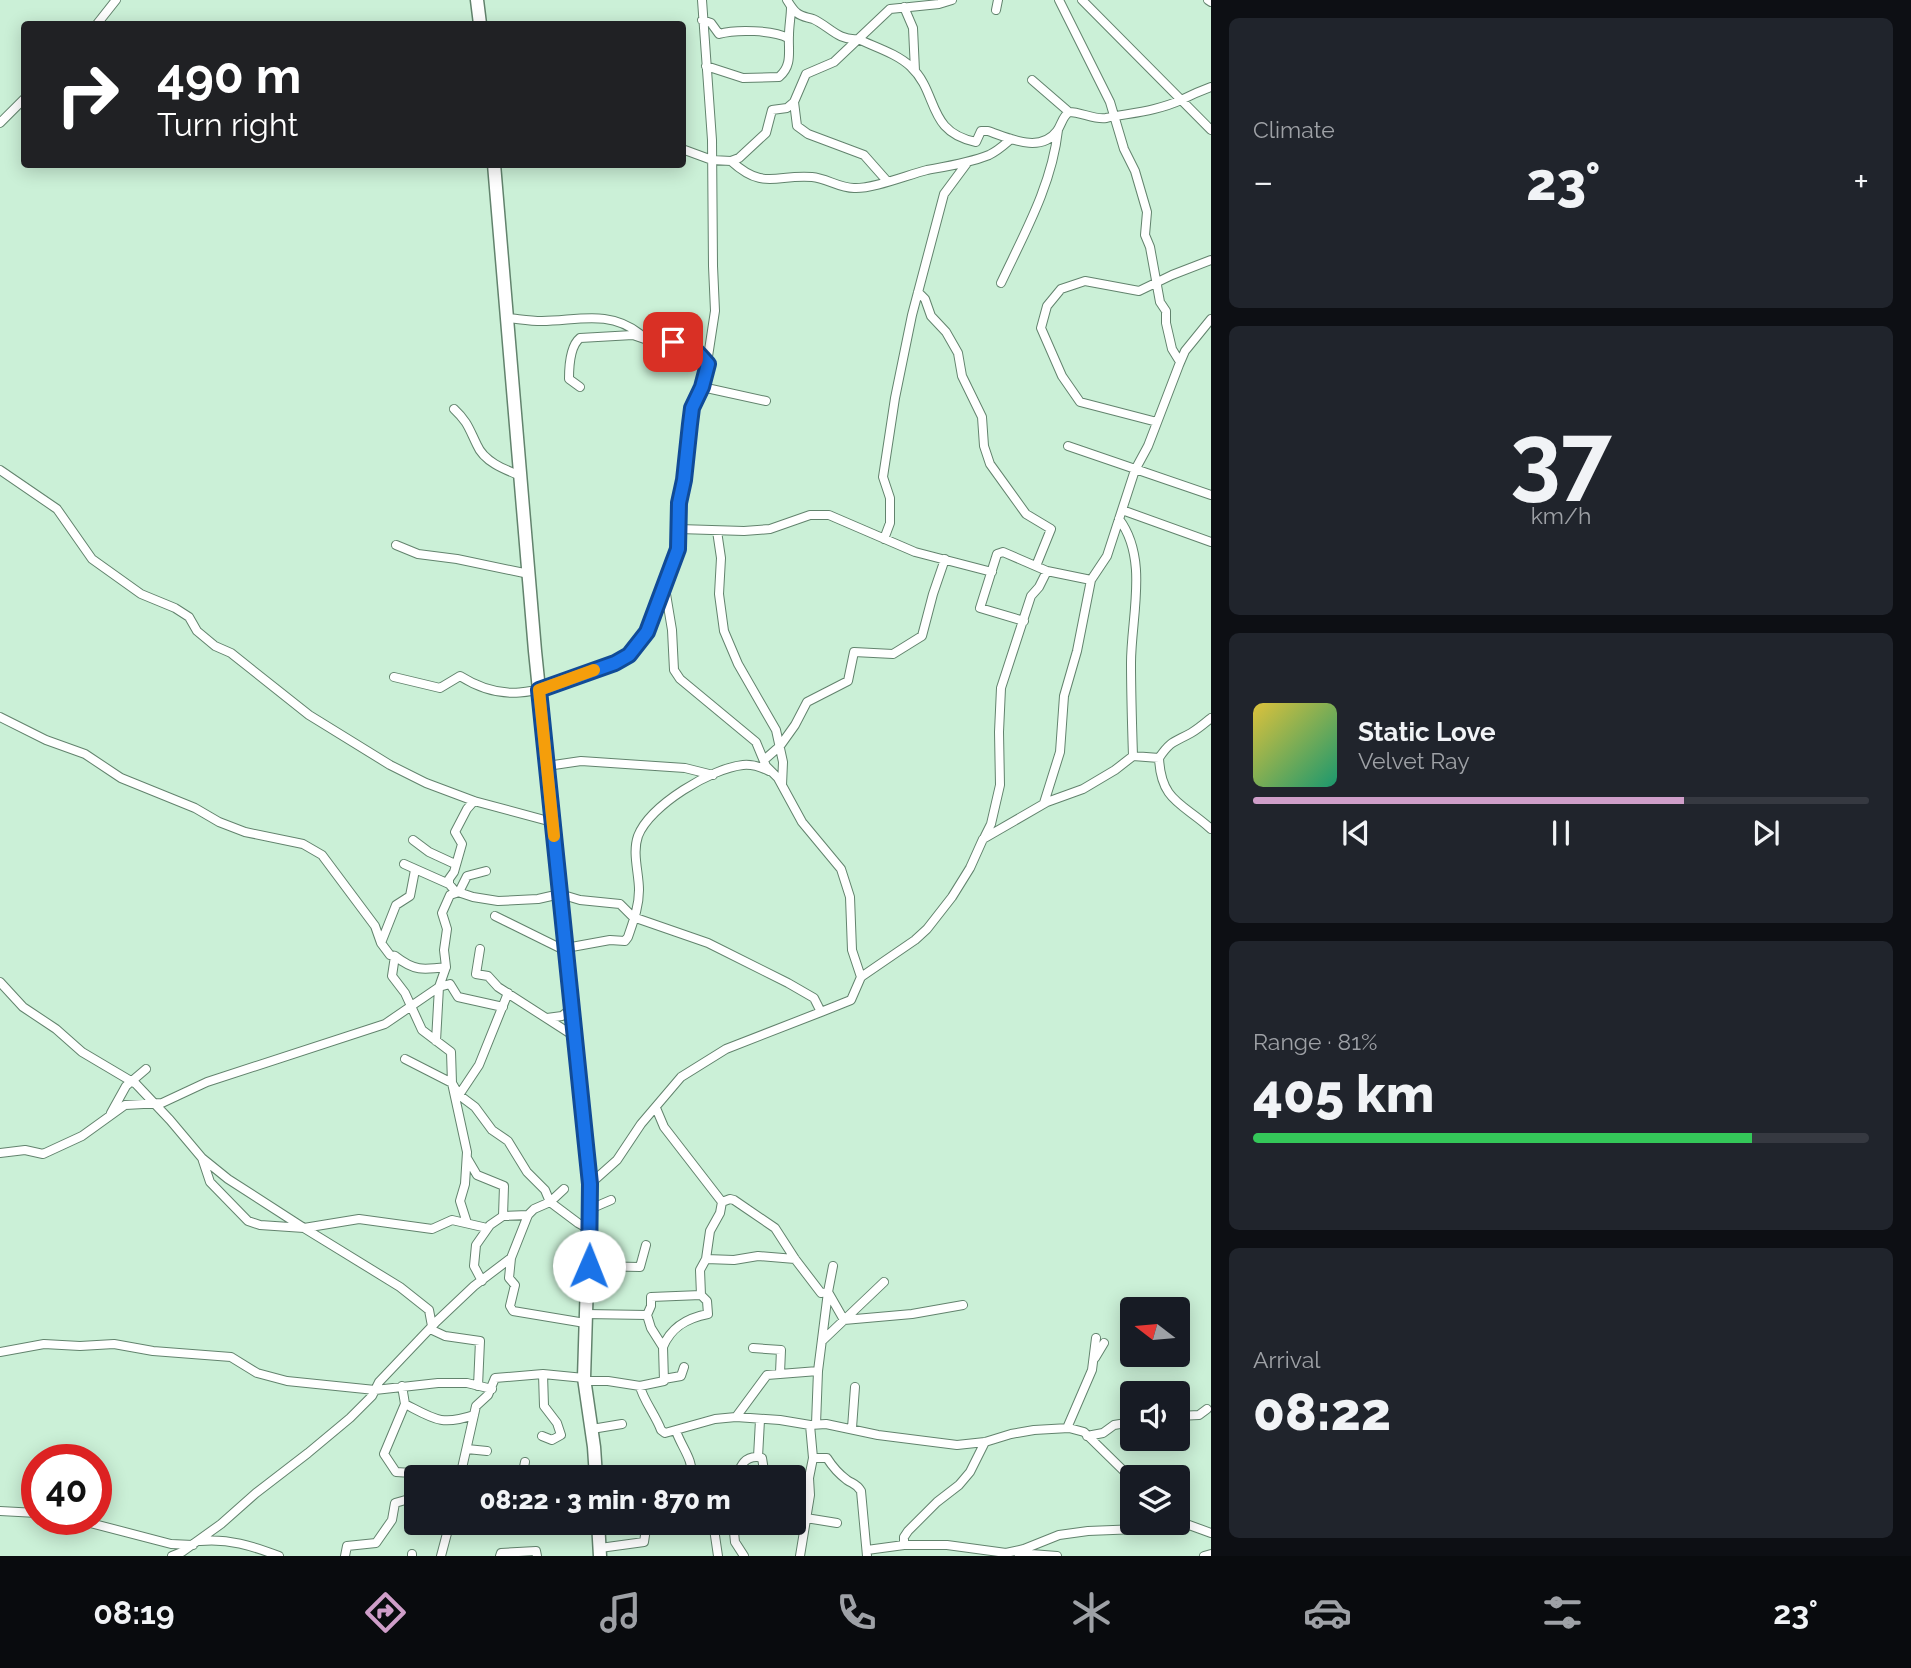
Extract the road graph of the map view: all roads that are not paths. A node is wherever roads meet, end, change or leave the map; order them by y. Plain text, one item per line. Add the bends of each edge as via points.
1 (116, 0) edge
2 (477, 0) edge
3 (702, 0) edge
4 (952, 0) edge
5 (999, 0) edge
6 (1059, 0) edge
7 (1082, 0) edge
8 (789, 3) edge
9 (904, 7) junction
10 (996, 10) dead end
11 (702, 20) junction
12 (99, 21) edge
13 (480, 21) edge
14 (788, 38) junction
15 (858, 39) junction
16 (706, 66) junction
17 (915, 71) junction
18 (1032, 80) dead end
19 (1211, 87) edge
20 (1181, 100) junction
21 (21, 102) edge
22 (794, 102) junction
23 (1069, 112) junction
24 (1114, 115) junction
25 (0, 123) edge
26 (1058, 130) junction
27 (1211, 130) edge
28 (1011, 139) junction
29 (686, 150) edge
30 (712, 160) junction
31 (731, 162) junction
32 (967, 163) junction
33 (494, 168) edge
34 (887, 181) junction
35 (1211, 260) edge
36 (1001, 283) dead end
37 (1156, 284) junction
38 (918, 292) junction
39 (508, 318) junction
40 (1210, 321) edge
41 (645, 338) junction
42 (1180, 362) junction
43 (708, 364) junction
44 (580, 387) dead end
45 (702, 387) junction
46 (766, 401) dead end
47 (454, 409) dead end
48 (1157, 422) junction
49 (1068, 446) dead end
50 (0, 470) edge
51 (1135, 470) junction
52 (521, 476) junction
53 (1211, 495) edge
54 (1120, 515) junction
55 (679, 529) junction
56 (717, 531) junction
57 (884, 539) junction
58 (1211, 542) edge
59 (396, 545) dead end
60 (945, 559) junction
61 (1036, 566) junction
62 (1047, 571) junction
63 (992, 572) junction
64 (529, 574) junction
65 (1091, 580) junction
66 (665, 588) junction
67 (1024, 621) junction
68 (394, 677) dead end
69 (539, 690) junction
70 (0, 717) edge
71 (1211, 718) edge
72 (780, 746) junction
73 (1133, 756) junction
74 (1159, 758) junction
75 (764, 760) junction
76 (547, 766) junction
77 (772, 772) junction
78 (713, 775) junction
79 (782, 785) junction
80 (474, 801) junction
81 (1044, 804) junction
82 (552, 822) junction
83 (1211, 829) edge
84 (983, 839) junction
85 (413, 840) dead end
86 (404, 864) dead end
87 (455, 864) junction
88 (415, 870) junction
89 (486, 871) dead end
90 (449, 884) junction
91 (459, 892) junction
92 (560, 894) junction
93 (495, 916) dead end
94 (635, 918) junction
95 (381, 943) junction
96 (480, 949) dead end
97 (566, 950) junction
98 (395, 956) junction
99 (446, 967) junction
100 (861, 977) junction
101 (0, 982) edge
102 (439, 987) junction
103 (508, 993) junction
104 (410, 1005) junction
105 (503, 1007) junction
106 (572, 1008) junction
107 (821, 1012) junction
108 (547, 1018) junction
109 (574, 1036) junction
110 (436, 1041) junction
111 (405, 1059) dead end
112 (146, 1069) dead end
113 (131, 1081) junction
114 (452, 1083) junction
115 (459, 1095) junction
116 (155, 1104) junction
117 (656, 1108) junction
118 (109, 1115) junction
119 (0, 1153) edge
120 (202, 1158) junction
121 (467, 1158) junction
122 (590, 1184) junction
123 (564, 1189) dead end
124 (611, 1200) dead end
125 (550, 1202) junction
126 (722, 1202) junction
127 (590, 1209) junction
128 (528, 1215) junction
129 (503, 1216) junction
130 (467, 1223) junction
131 (304, 1228) junction
132 (488, 1228) junction
133 (589, 1229) junction
134 (646, 1245) dead end
135 (511, 1258) junction
136 (706, 1259) junction
137 (795, 1259) junction
138 (589, 1266) junction
139 (833, 1266) dead end
140 (482, 1281) junction
141 (884, 1282) dead end
142 (828, 1292) junction
143 (701, 1295) junction
144 (962, 1305) dead end
145 (648, 1315) junction
146 (586, 1318) junction
147 (844, 1320) junction
148 (431, 1328) junction
149 (822, 1340) junction
150 (1100, 1341) dead end
151 (663, 1347) junction
152 (754, 1348) dead end
153 (0, 1352) edge
154 (684, 1367) dead end
155 (817, 1371) junction
156 (780, 1373) junction
157 (543, 1374) junction
158 (664, 1379) junction
159 (585, 1380) junction
160 (402, 1386) junction
161 (478, 1386) junction
162 (640, 1386) junction
163 (855, 1387) dead end
164 (492, 1389) junction
165 (375, 1390) junction
166 (405, 1404) junction
167 (1207, 1409) dead end
168 (474, 1415) junction
169 (1190, 1415) edge
170 (736, 1418) junction
171 (760, 1420) junction
172 (1120, 1423) edge
173 (622, 1424) dead end
174 (813, 1425) junction
175 (852, 1428) junction
176 (1067, 1428) junction
177 (592, 1429) junction
178 (676, 1431) junction
179 (542, 1436) dead end
180 (1087, 1436) junction
181 (985, 1442) junction
182 (467, 1450) junction
183 (487, 1451) dead end
184 (758, 1457) junction
185 (813, 1458) junction
186 (525, 1462) dead end
187 (463, 1465) edge
188 (524, 1465) edge
189 (595, 1465) edge
190 (692, 1465) edge
191 (741, 1465) edge
192 (763, 1465) edge
193 (1120, 1468) edge
194 (404, 1473) edge
195 (806, 1478) edge
196 (809, 1478) junction
197 (404, 1500) edge
198 (0, 1511) edge
199 (21, 1512) edge
200 (806, 1518) joint
201 (837, 1523) dead end
202 (1190, 1525) edge
203 (112, 1529) edge
204 (1120, 1530) edge
205 (1211, 1533) edge
206 (446, 1535) edge
207 (644, 1535) edge
208 (715, 1535) edge
209 (734, 1535) edge
210 (803, 1535) edge
211 (195, 1543) junction
212 (904, 1545) junction
213 (600, 1552) edge
214 (867, 1553) edge
215 (1009, 1554) edge
216 (1211, 1554) edge
217 (172, 1556) edge
218 (279, 1556) edge
219 (345, 1556) edge
220 (441, 1556) edge
221 (500, 1556) edge
222 (537, 1556) edge
223 (718, 1556) edge
224 (744, 1556) edge
225 (800, 1556) edge
226 (1058, 1556) edge
227 (1204, 1556) edge

1 - 12 street
2 - 13 street
3 - 11 street
4 - 9 street
5 - 10 street
6 - 24 street
7 - 20 street
8 - 14 street
8 - 15 street via 804,18 838,36
9 - 15 street via 890,9
9 - 17 street via 913,29
11 - 14 street via 719,34 743,29
11 - 16 street
14 - 16 street via 788,64 779,77 743,78
15 - 17 street
15 - 22 street via 834,62 806,74
16 - 30 street
17 - 28 street via 943,124 959,139 976,142 981,131
18 - 23 street
19 - 20 street
20 - 24 street via 1131,115
20 - 27 street
21 - 25 street
22 - 31 street via 772,110 766,133
22 - 34 street via 797,126 864,155
23 - 24 street via 1105,118
23 - 26 street
24 - 37 street via 1147,212 1145,236
26 - 28 street via 1030,144
26 - 36 street via 1045,187
28 - 32 street via 993,153
29 - 30 street
30 - 31 street
30 - 43 street via 715,311
31 - 34 street via 755,177 772,181 815,177 855,189
32 - 34 street
32 - 38 street via 944,194
33 - 39 street
35 - 37 street
37 - 42 street via 1172,349
37 - 48 street via 1139,291 1085,281 1061,289 1047,306 1041,328 1062,376 1080,402
38 - 57 street via 883,477 890,498 890,523
38 - 61 street via 958,353 962,376 982,417 990,464 1026,514 1051,528
39 - 41 street via 585,317 625,325
39 - 52 street
40 - 42 street
41 - 43 street via 659,344 682,341
41 - 44 street via 621,335 576,341 569,379
42 - 48 street
43 - 45 street
45 - 46 street
45 - 55 street via 692,408
47 - 52 street via 485,456
48 - 51 street
49 - 51 street
50 - 80 street via 57,509 92,559 141,594 176,608 215,646 231,653 309,715 390,765
51 - 53 street
51 - 54 street
52 - 64 street
54 - 58 street
54 - 65 street via 1107,556
54 - 73 street via 1129,533 1137,596 1131,662
55 - 56 street
55 - 66 street via 678,549
56 - 57 street via 769,529 810,515 829,515
56 - 72 street via 724,631
57 - 60 street
59 - 64 street via 418,554
60 - 63 street
60 - 72 street via 922,636 893,654 854,652 848,681 807,702
61 - 62 street
61 - 63 street via 1003,552 997,554
62 - 65 street
62 - 67 street via 1031,596
63 - 67 street via 980,608
64 - 69 street
65 - 81 street via 1064,696 1060,752
66 - 69 street via 647,632 629,655
66 - 75 street via 674,670 756,742
67 - 84 street via 1001,688 1000,785
68 - 69 street via 440,688 460,676 478,688 523,694
69 - 76 street
70 - 95 street via 219,822 303,844 321,855 375,926
71 - 74 street via 1178,737
72 - 75 street
72 - 79 street
73 - 74 street
73 - 81 street via 1083,789
74 - 83 street via 1160,776 1173,800
75 - 77 street
76 - 78 street via 581,761 685,768
76 - 82 street
77 - 78 street via 743,765
77 - 79 street
78 - 94 street via 673,796 638,836
79 - 100 street via 802,822 841,869 850,897 852,950
80 - 82 street
80 - 87 street via 455,832 463,844
81 - 84 street
82 - 92 street
84 - 100 street via 958,888 927,929
85 - 87 street
86 - 88 street
87 - 90 street
88 - 90 street
88 - 95 street via 410,896 396,905
89 - 91 street via 467,876
90 - 91 street
91 - 92 street via 498,901
91 - 99 street via 450,895 442,913 447,929
92 - 94 street via 620,904
92 - 97 street
93 - 97 street
94 - 97 street via 625,941
94 - 107 street via 724,951 814,998
95 - 98 street
96 - 103 street via 476,974 488,976
97 - 106 street
98 - 99 street via 411,968
98 - 104 street via 392,976
99 - 102 street
100 - 107 street via 851,1000
101 - 113 street via 23,1007 82,1052
102 - 104 street
102 - 105 street via 450,984 458,997
102 - 110 street
103 - 105 street
103 - 108 street
104 - 110 street via 422,1030
104 - 116 street via 385,1024 207,1082
105 - 115 street via 479,1065
106 - 108 street via 562,1016
106 - 109 street
107 - 117 street via 726,1049 681,1077
108 - 109 street
109 - 122 street
110 - 114 street via 451,1052
111 - 114 street
112 - 113 street
113 - 116 street
113 - 118 street
114 - 115 street
114 - 121 street
115 - 125 street via 508,1142
116 - 118 street via 125,1105
116 - 120 street
117 - 122 street via 617,1160
117 - 126 street via 664,1127
118 - 119 street via 82,1136 43,1154 25,1150
120 - 131 street
120 - 131 street via 210,1182 248,1221
121 - 129 street via 477,1175 504,1186
121 - 130 street via 460,1201
122 - 127 street
123 - 125 street
124 - 127 street
125 - 128 street
125 - 133 street
126 - 136 street via 710,1231
126 - 137 street via 734,1200 766,1220
127 - 133 street
128 - 129 street
128 - 135 street
129 - 132 street
130 - 131 street via 452,1220 432,1229 359,1219
130 - 132 street
131 - 148 street via 400,1287 429,1310
132 - 140 street via 476,1245 474,1266
133 - 138 street
134 - 138 street via 639,1267
135 - 140 street
135 - 146 street via 513,1311
136 - 137 street
136 - 143 street via 700,1270
137 - 142 street via 821,1293
138 - 146 street
139 - 142 street
140 - 148 street
141 - 147 street
142 - 147 street
142 - 149 street
143 - 145 street via 651,1297
143 - 151 street via 707,1301 708,1314 684,1321
144 - 147 street
145 - 146 street
145 - 151 street
146 - 159 street
147 - 149 street
148 - 161 street via 445,1336 480,1341
148 - 165 street
149 - 155 street
150 - 176 street
151 - 158 street
152 - 156 street via 780,1350
153 - 165 street via 44,1345 114,1344 231,1357 257,1373 287,1381
154 - 158 street via 681,1376
155 - 156 street
155 - 174 street
156 - 170 street via 767,1376
157 - 159 street
157 - 164 street via 495,1378
157 - 179 street via 544,1406 561,1434 552,1440
158 - 162 street
159 - 162 street
159 - 177 street
160 - 161 street
160 - 165 street
160 - 166 street
161 - 164 street
162 - 178 street via 661,1430
163 - 175 street
164 - 168 street
165 - 211 street via 308,1453
166 - 168 street via 446,1421
166 - 194 street via 384,1454 396,1472
167 - 169 street
168 - 182 street
170 - 171 street
170 - 178 street
171 - 174 street
171 - 184 street
172 - 180 street
173 - 177 street
174 - 175 street
174 - 185 street
175 - 181 street via 938,1444
176 - 180 street
176 - 181 street via 1022,1432
177 - 189 street
178 - 190 street
180 - 193 street
181 - 212 street via 970,1472 908,1531
182 - 183 street
182 - 187 street
184 - 191 street
184 - 192 street
185 - 196 street
185 - 214 street via 827,1458 861,1491
186 - 188 street
195 - 196 street
196 - 200 street
197 - 219 street via 395,1503 392,1520 376,1543 347,1546
198 - 199 street
200 - 201 street
202 - 205 street
203 - 211 street via 171,1544
204 - 215 street via 1059,1535
206 - 220 street
207 - 213 street via 643,1542
208 - 223 street
209 - 224 street
210 - 225 street
211 - 217 street
211 - 218 street via 249,1544
212 - 214 street
212 - 215 street via 947,1545
215 - 226 street
216 - 227 street
221 - 222 street via 536,1551

